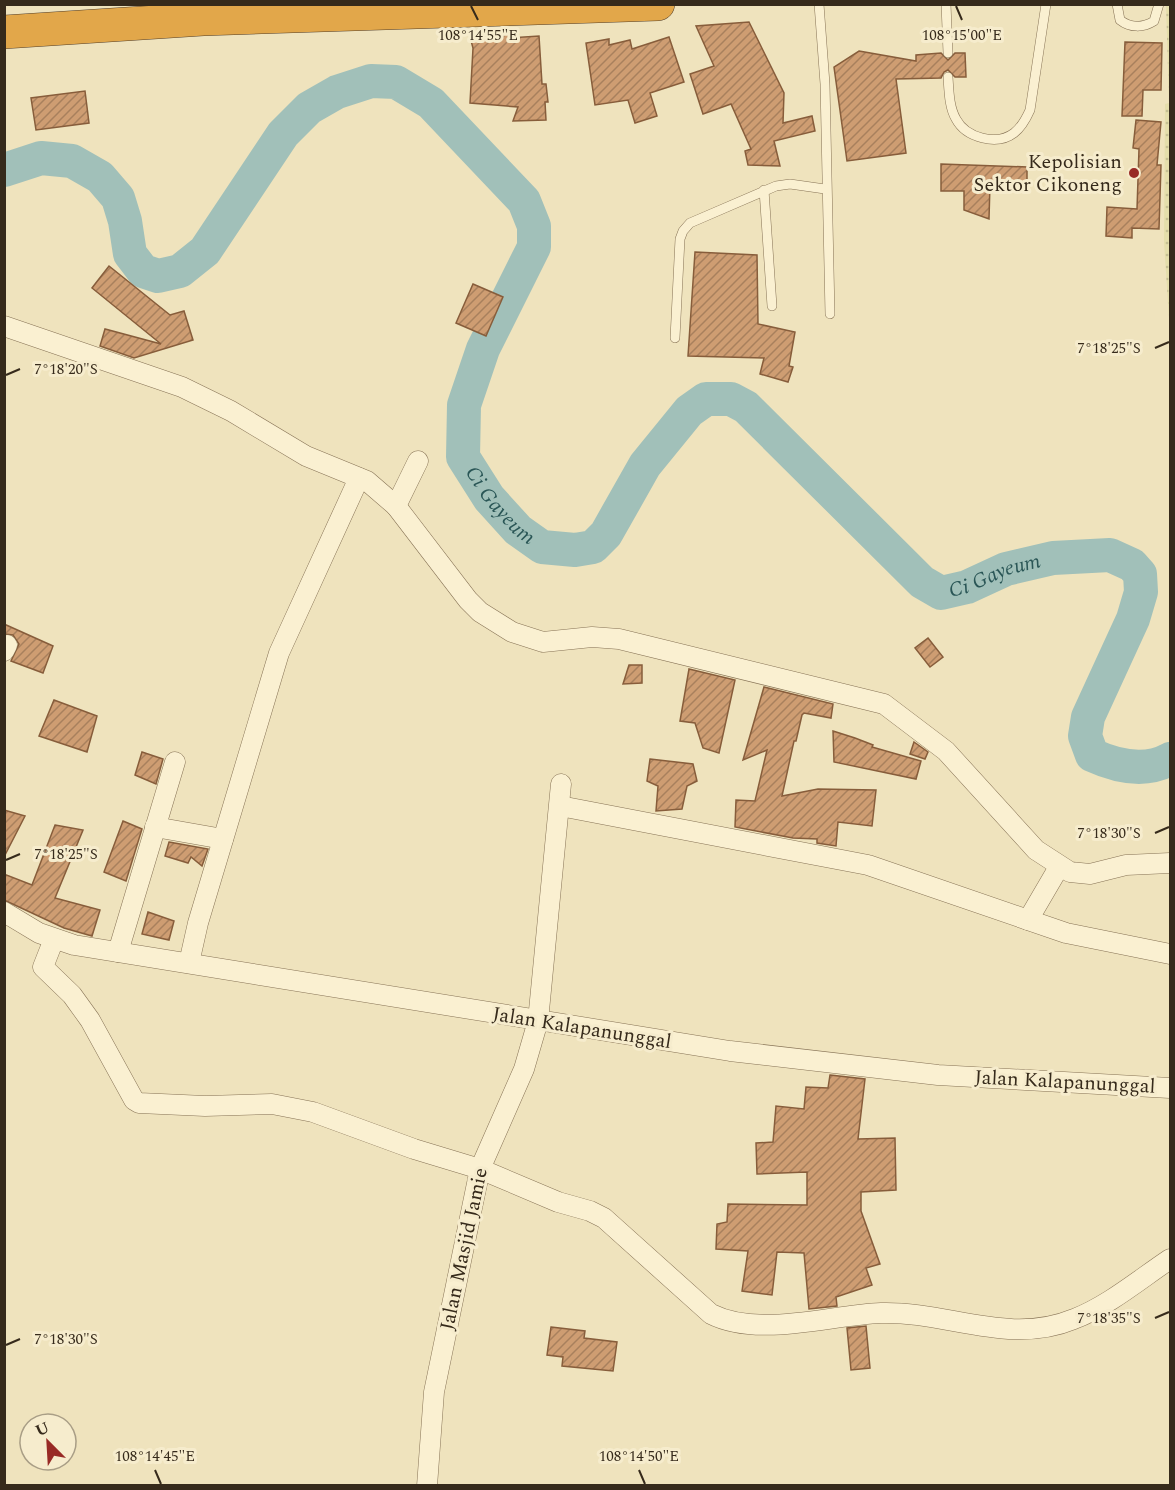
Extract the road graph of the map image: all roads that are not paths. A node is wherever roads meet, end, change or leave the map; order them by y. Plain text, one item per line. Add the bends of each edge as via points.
1 (658, 4) edge
2 (819, 4) edge
3 (946, 4) edge
4 (1046, 4) edge
5 (1117, 4) edge
6 (1159, 4) edge
7 (467, 7) edge
8 (203, 12) edge
9 (4, 32) edge
10 (948, 53) dead end
11 (948, 77) dead end
12 (825, 189) junction
13 (764, 190) junction
14 (772, 306) dead end
15 (830, 314) dead end
16 (4, 326) edge
17 (675, 338) dead end
18 (418, 461) dead end
19 (359, 478) junction
20 (396, 506) junction
21 (175, 762) dead end
22 (561, 784) dead end
23 (560, 806) junction
24 (155, 827) junction
25 (224, 839) junction
26 (1170, 862) edge
27 (1057, 871) junction
28 (4, 912) edge
29 (1028, 920) junction
30 (54, 939) junction
31 (118, 952) junction
32 (1170, 954) edge
33 (189, 963) junction
34 (538, 1021) junction
35 (1170, 1088) edge
36 (480, 1169) junction
37 (1170, 1259) edge
38 (427, 1485) edge

1 - 7 highway
2 - 12 lane via 825,84
3 - 10 lane
4 - 11 lane via 1030,110 1012,135 980,138 966,132 953,113
5 - 6 lane via 1120,20 1144,26 1154,21
7 - 8 highway
8 - 9 highway
12 - 13 lane via 789,184
12 - 15 lane
13 - 14 lane
13 - 17 lane via 690,223 683,231
16 - 19 street via 182,387 306,456
18 - 20 street
19 - 20 street via 375,485
19 - 25 street via 279,653
20 - 27 street via 474,607 530,640 619,639 884,704 946,751
21 - 24 street
22 - 23 street, Jalan Masjid Jamie
23 - 29 street via 868,865
23 - 34 street, Jalan Masjid Jamie
24 - 25 street
24 - 31 street
25 - 33 street
26 - 27 street via 1079,874
27 - 29 street
28 - 30 street, Jalan Kalapanunggal
29 - 32 street via 1084,939
30 - 31 street, Jalan Kalapanunggal
30 - 36 street via 44,961 90,1020 130,1095 139,1103 287,1106
31 - 33 street, Jalan Kalapanunggal
33 - 34 street, Jalan Kalapanunggal
34 - 35 street, Jalan Kalapanunggal via 857,1067
34 - 36 street, Jalan Masjid Jamie via 524,1069
36 - 37 street via 604,1218 711,1314 740,1325 883,1313 918,1315 979,1327 1036,1328 1074,1319
36 - 38 street, Jalan Masjid Jamie via 434,1392

